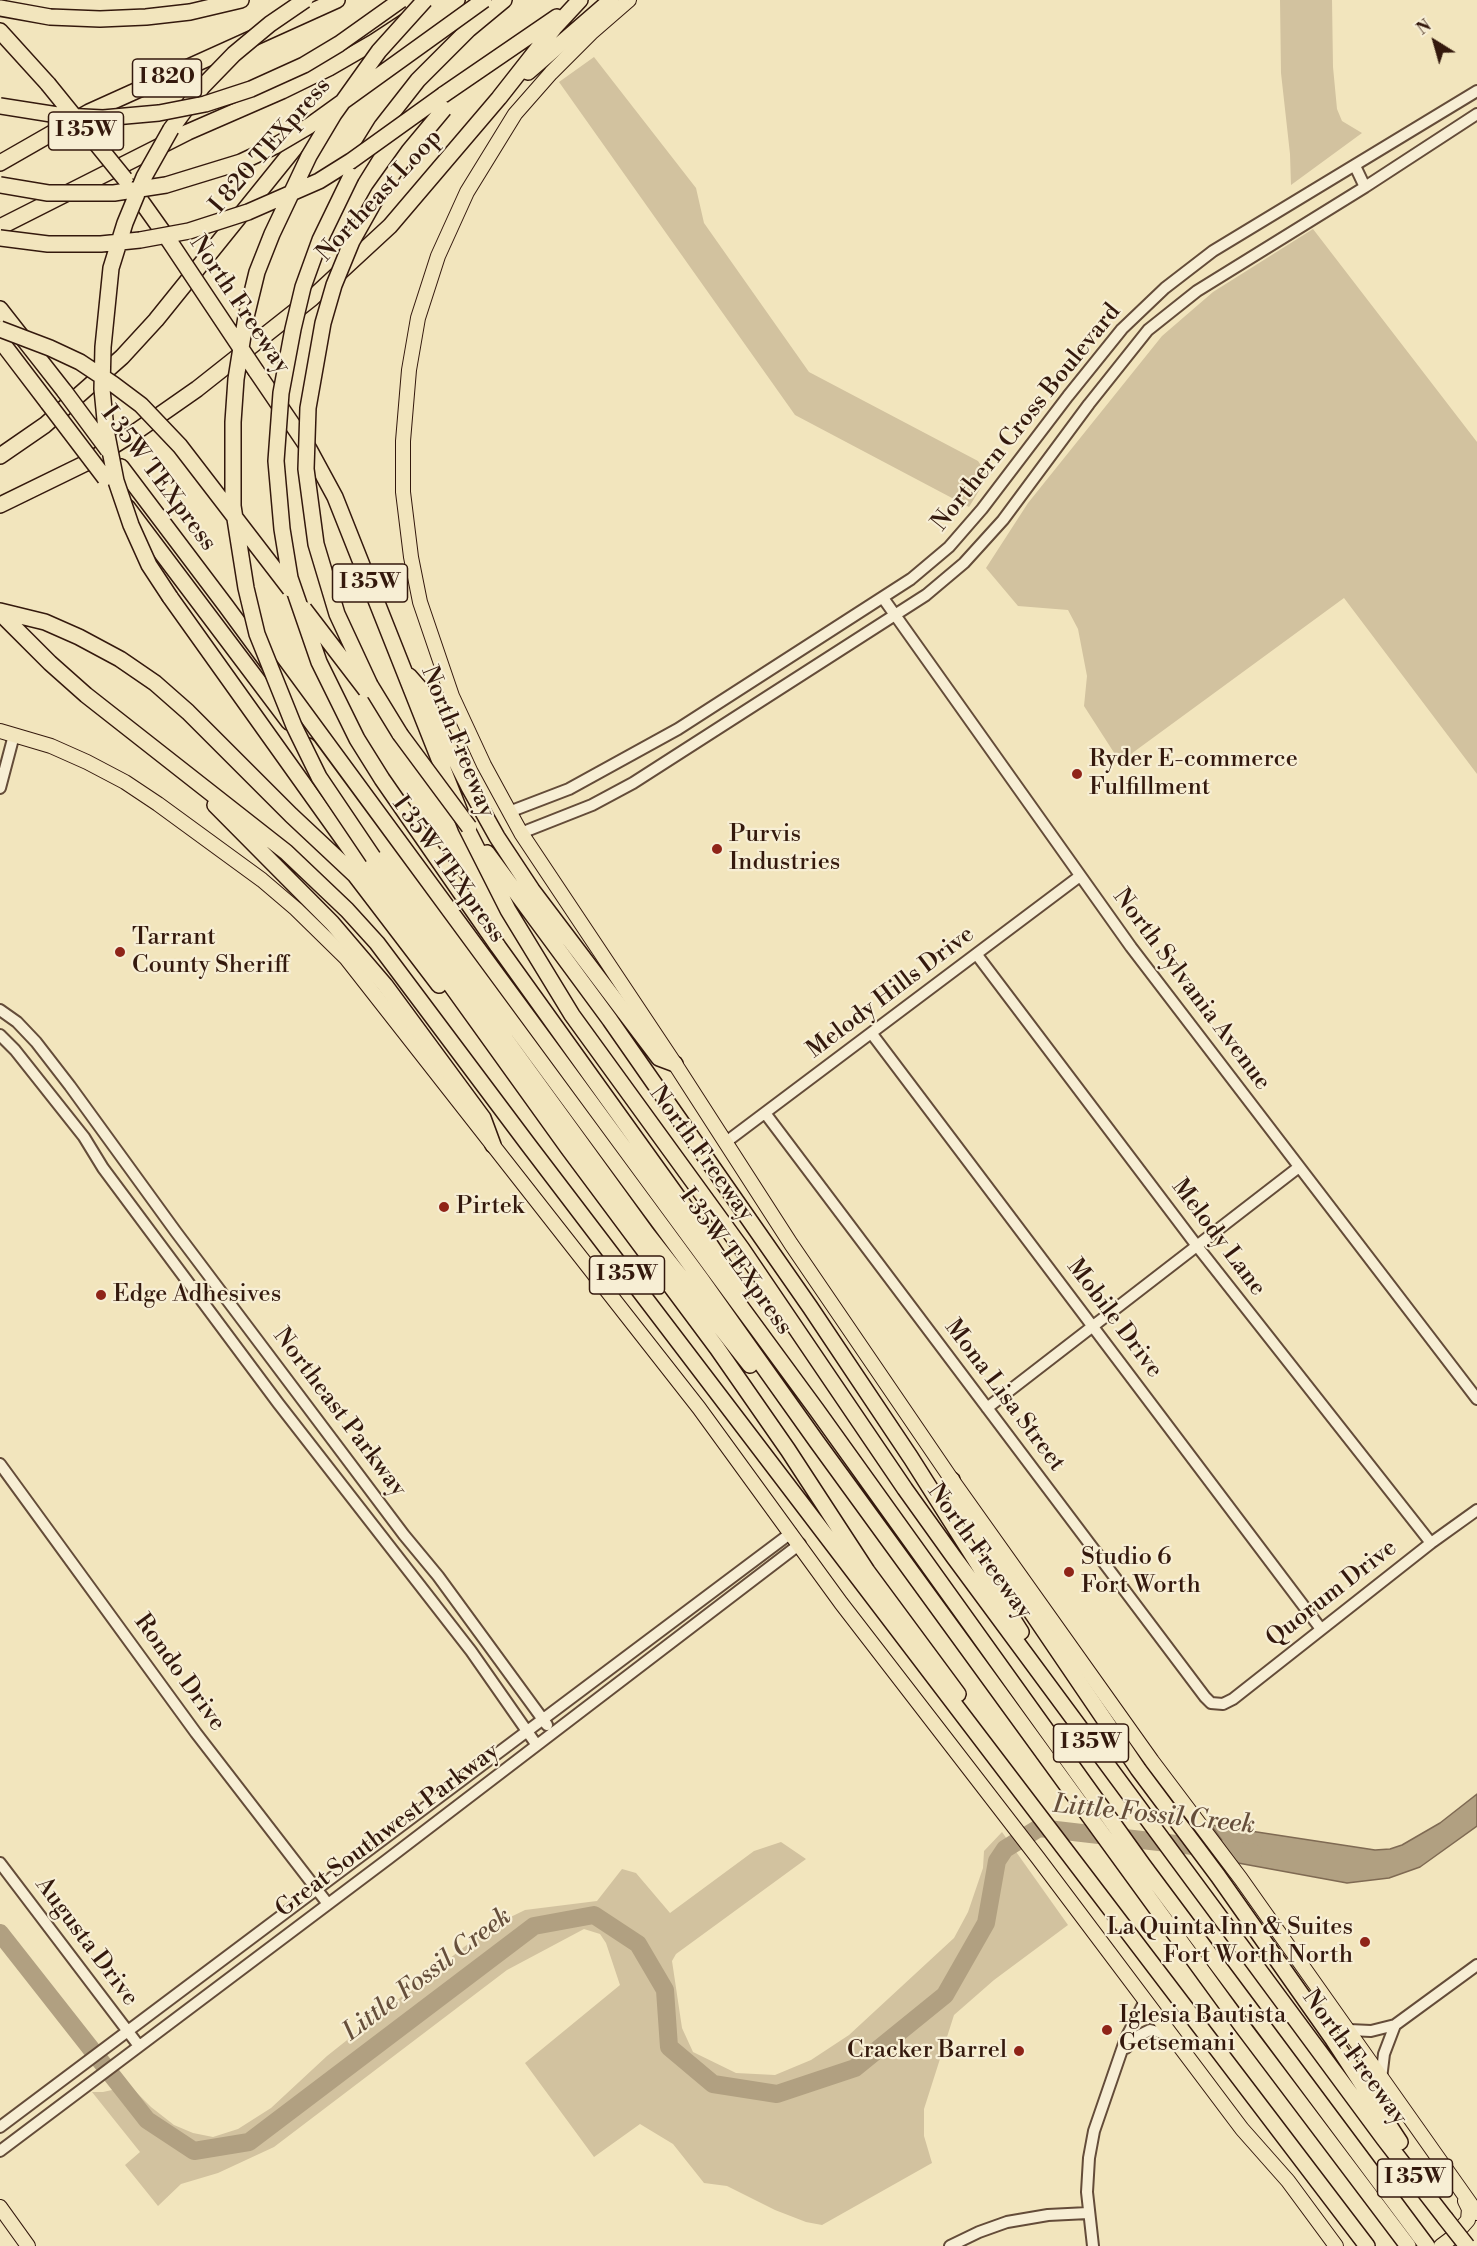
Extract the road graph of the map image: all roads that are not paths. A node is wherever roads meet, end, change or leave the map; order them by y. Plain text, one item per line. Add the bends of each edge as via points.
1 (241, 0) edge
2 (305, 0) edge
3 (337, 0) edge
4 (401, 0) edge
5 (425, 0) edge
6 (438, 0) edge
7 (457, 0) edge
8 (484, 0) edge
9 (504, 0) edge
10 (580, 0) edge
11 (611, 0) edge
12 (630, 0) edge
13 (0, 8) edge
14 (0, 31) edge
15 (523, 40) junction
16 (1477, 91) edge
17 (499, 98) junction
18 (0, 106) edge
19 (1477, 114) edge
20 (0, 163) edge
21 (1354, 166) junction
22 (0, 185) edge
23 (1365, 187) junction
24 (0, 227) edge
25 (0, 238) edge
26 (1181, 276) junction
27 (1197, 291) junction
28 (0, 309) edge
29 (0, 329) edge
30 (0, 340) edge
31 (0, 456) edge
32 (0, 505) edge
33 (883, 598) junction
34 (0, 612) edge
35 (895, 615) junction
36 (403, 670) junction
37 (720, 703) junction
38 (730, 722) junction
39 (0, 731) edge
40 (400, 734) junction
41 (14, 735) junction
42 (0, 788) edge
43 (206, 790) junction
44 (509, 812) junction
45 (521, 833) junction
46 (1080, 876) junction
47 (977, 955) junction
48 (0, 1010) edge
49 (872, 1034) junction
50 (0, 1035) edge
51 (675, 1064) junction
52 (508, 1065) junction
53 (765, 1113) junction
54 (726, 1142) junction
55 (492, 1145) junction
56 (118, 1154) junction
57 (1299, 1167) junction
58 (104, 1168) junction
59 (1197, 1245) junction
60 (233, 1307) junction
61 (216, 1318) junction
62 (1094, 1327) junction
63 (772, 1351) junction
64 (1477, 1399) edge
65 (987, 1408) junction
66 (0, 1464) edge
67 (952, 1480) junction
68 (1477, 1510) edge
69 (876, 1524) junction
70 (796, 1539) junction
71 (1431, 1543) junction
72 (438, 1576) junction
73 (422, 1589) junction
74 (1321, 1629) junction
75 (1039, 1672) junction
76 (1211, 1703) joint
77 (543, 1720) junction
78 (527, 1732) junction
79 (553, 1732) junction
80 (536, 1744) junction
81 (1020, 1793) junction
82 (0, 1863) edge
83 (317, 1890) junction
84 (328, 1904) junction
85 (1477, 1965) edge
86 (1145, 2001) junction
87 (1395, 2025) junction
88 (1349, 2030) junction
89 (124, 2034) junction
90 (1178, 2045) junction
91 (135, 2048) junction
92 (1122, 2053) junction
93 (1381, 2079) junction
94 (0, 2127) edge
95 (0, 2151) edge
96 (1458, 2188) junction
97 (1477, 2200) edge
98 (0, 2207) edge
99 (1088, 2213) junction
100 (1477, 2213) edge
101 (1445, 2218) junction
102 (1426, 2244) edge
103 (28, 2246) edge
104 (950, 2246) edge
105 (1093, 2246) edge
106 (1336, 2246) edge
107 (1366, 2246) edge
108 (1408, 2246) edge
109 (1440, 2246) edge
110 (1467, 2246) edge

1 - 13 highway via 190,12 100,19 50,17
2 - 52 highway, bridge via 234,54 202,87 171,129 144,177 111,268 103,347 106,430 116,482 149,565
3 - 20 highway, I 820 via 89,112
4 - 18 highway, bridge via 304,64 205,104 104,118
5 - 69 highway, bridge via 379,51 309,156 276,225 250,296 236,379 233,506 257,634 319,777 373,857 646,1234 743,1355 863,1516
6 - 24 highway, I 820 TEXpress via 329,68 188,132
7 - 31 highway, I 820 TEXpress via 392,50 326,110 122,357 45,425
8 - 22 highway, bridge via 309,126 241,162 166,185 114,193 48,193
9 - 63 highway, bridge via 457,40 404,97 362,156 311,263 292,329 281,393 276,461 290,578 337,703 382,779 690,1214 762,1324
10 - 15 highway
10 - 17 highway, Northeast Loop
11 - 17 highway
12 - 44 main road, North Freeway via 591,33 515,114 467,192 438,256 418,318 408,382 403,492 420,602 452,696
14 - 36 highway, North Freeway / I 35W, bridge via 125,179 309,449 351,532
15 - 25 highway, bridge via 351,161 319,181 248,212 189,231 140,240 48,244
15 - 40 highway, bridge via 444,109 379,193 352,241 334,285 314,364 305,446 316,544 337,614 370,685
16 - 21 street, Northern Cross Boulevard
17 - 32 highway, Northeast Loop via 390,225 312,298 197,389 134,433 84,464
19 - 23 street, Northern Cross Boulevard
21 - 23 street
21 - 26 street, Northern Cross Boulevard via 1213,251
23 - 27 street, Northern Cross Boulevard
26 - 27 street
26 - 33 street, Northern Cross Boulevard via 1122,329 949,547
27 - 35 street, Northern Cross Boulevard via 1149,330 1003,520 964,563
28 - 63 highway, I 35W TEXpress, bridge via 226,606
29 - 40 highway, bridge via 80,362 141,405 163,426
30 - 69 highway, I 35W TEXpress, bridge via 365,821
33 - 35 street, North Sylvania Avenue
33 - 37 street, Northern Cross Boulevard
34 - 43 highway, I 35W via 50,663
34 - 52 highway via 45,622 79,637 155,683 188,712 355,875 489,1050
35 - 38 street, Northern Cross Boulevard
35 - 46 street, North Sylvania Avenue
36 - 51 highway via 423,692 468,787 532,890 659,1058
36 - 75 highway, North Freeway / I 35W via 479,855 572,1015 742,1249 905,1489
37 - 38 street
37 - 44 street, Northern Cross Boulevard via 610,768
38 - 45 street, Northern Cross Boulevard via 592,805
39 - 41 main road
40 - 75 highway, bridge via 610,1020 810,1307 1034,1651
41 - 42 street
41 - 55 main road via 51,746 125,782 220,847 280,895 346,958
43 - 55 highway via 217,810 332,923 385,985 483,1118
43 - 81 highway, I 35W via 293,858 377,943
44 - 45 main road, North Freeway
45 - 51 main road, North Freeway
46 - 47 street, Melody Hills Drive
46 - 57 street, North Sylvania Avenue
47 - 49 street, Melody Hills Drive
47 - 59 street, Melody Lane
48 - 56 street, Northeast Parkway via 36,1042
49 - 53 street, Melody Hills Drive
49 - 62 street, Mobile Drive
50 - 58 street, Northeast Parkway via 77,1128
51 - 54 main road, North Freeway
52 - 81 highway via 717,1348 867,1572 1016,1772
53 - 54 street, Melody Hills Drive
53 - 65 street, Mona Lisa Street
54 - 67 main road, North Freeway
55 - 70 main road via 699,1408
56 - 58 street
56 - 60 street, Northeast Parkway
57 - 59 street
57 - 64 street, North Sylvania Avenue
58 - 61 street, Northeast Parkway
59 - 62 street
59 - 71 street, Melody Lane
60 - 61 street
60 - 72 street, Northeast Parkway
61 - 73 street, Northeast Parkway
62 - 65 street
62 - 74 street, Mobile Drive
63 - 102 highway, I 35W TEXpress via 1143,1865
65 - 76 street, Mona Lisa Street
66 - 83 street, Rondo Drive
67 - 88 main road, North Freeway
67 - 101 highway via 958,1504 1131,1760 1332,2038 1389,2128 1445,2204
68 - 71 street, Quorum Drive
69 - 108 highway, I 35W TEXpress via 1242,2026
70 - 77 street, Great Southwest Parkway
70 - 79 street, Great Southwest Parkway
70 - 86 main road
71 - 74 street, Quorum Drive
72 - 73 street
72 - 77 street, Northeast Parkway
73 - 78 street, Northeast Parkway
74 - 76 street, Quorum Drive via 1233,1699
75 - 101 highway, North Freeway / I 35W
77 - 78 street, Great Southwest Parkway
77 - 79 street, Northeast Parkway
78 - 80 street, Northeast Parkway
78 - 83 street, Great Southwest Parkway
79 - 80 street, Great Southwest Parkway
80 - 84 street, Great Southwest Parkway
81 - 107 highway, I 35W
82 - 89 street, Augusta Drive
83 - 84 street, Rondo Drive
83 - 89 street, Great Southwest Parkway
84 - 91 street, Great Southwest Parkway
85 - 87 street
86 - 90 main road
86 - 92 street
87 - 88 street via 1371,2031
87 - 93 street via 1384,2054
88 - 93 main road, North Freeway
89 - 91 street, Augusta Drive
89 - 94 street, Great Southwest Parkway
90 - 92 street via 1162,2033 1150,2030 1134,2037
90 - 106 main road
91 - 95 street, Great Southwest Parkway
92 - 99 street via 1094,2131 1089,2158
93 - 96 main road, North Freeway
96 - 97 main road
96 - 100 main road, North Freeway
96 - 109 main road via 1468,2209 1468,2220
98 - 103 main road
99 - 104 street via 1007,2222
99 - 105 street
101 - 110 highway, North Freeway / I 35W, bridge

